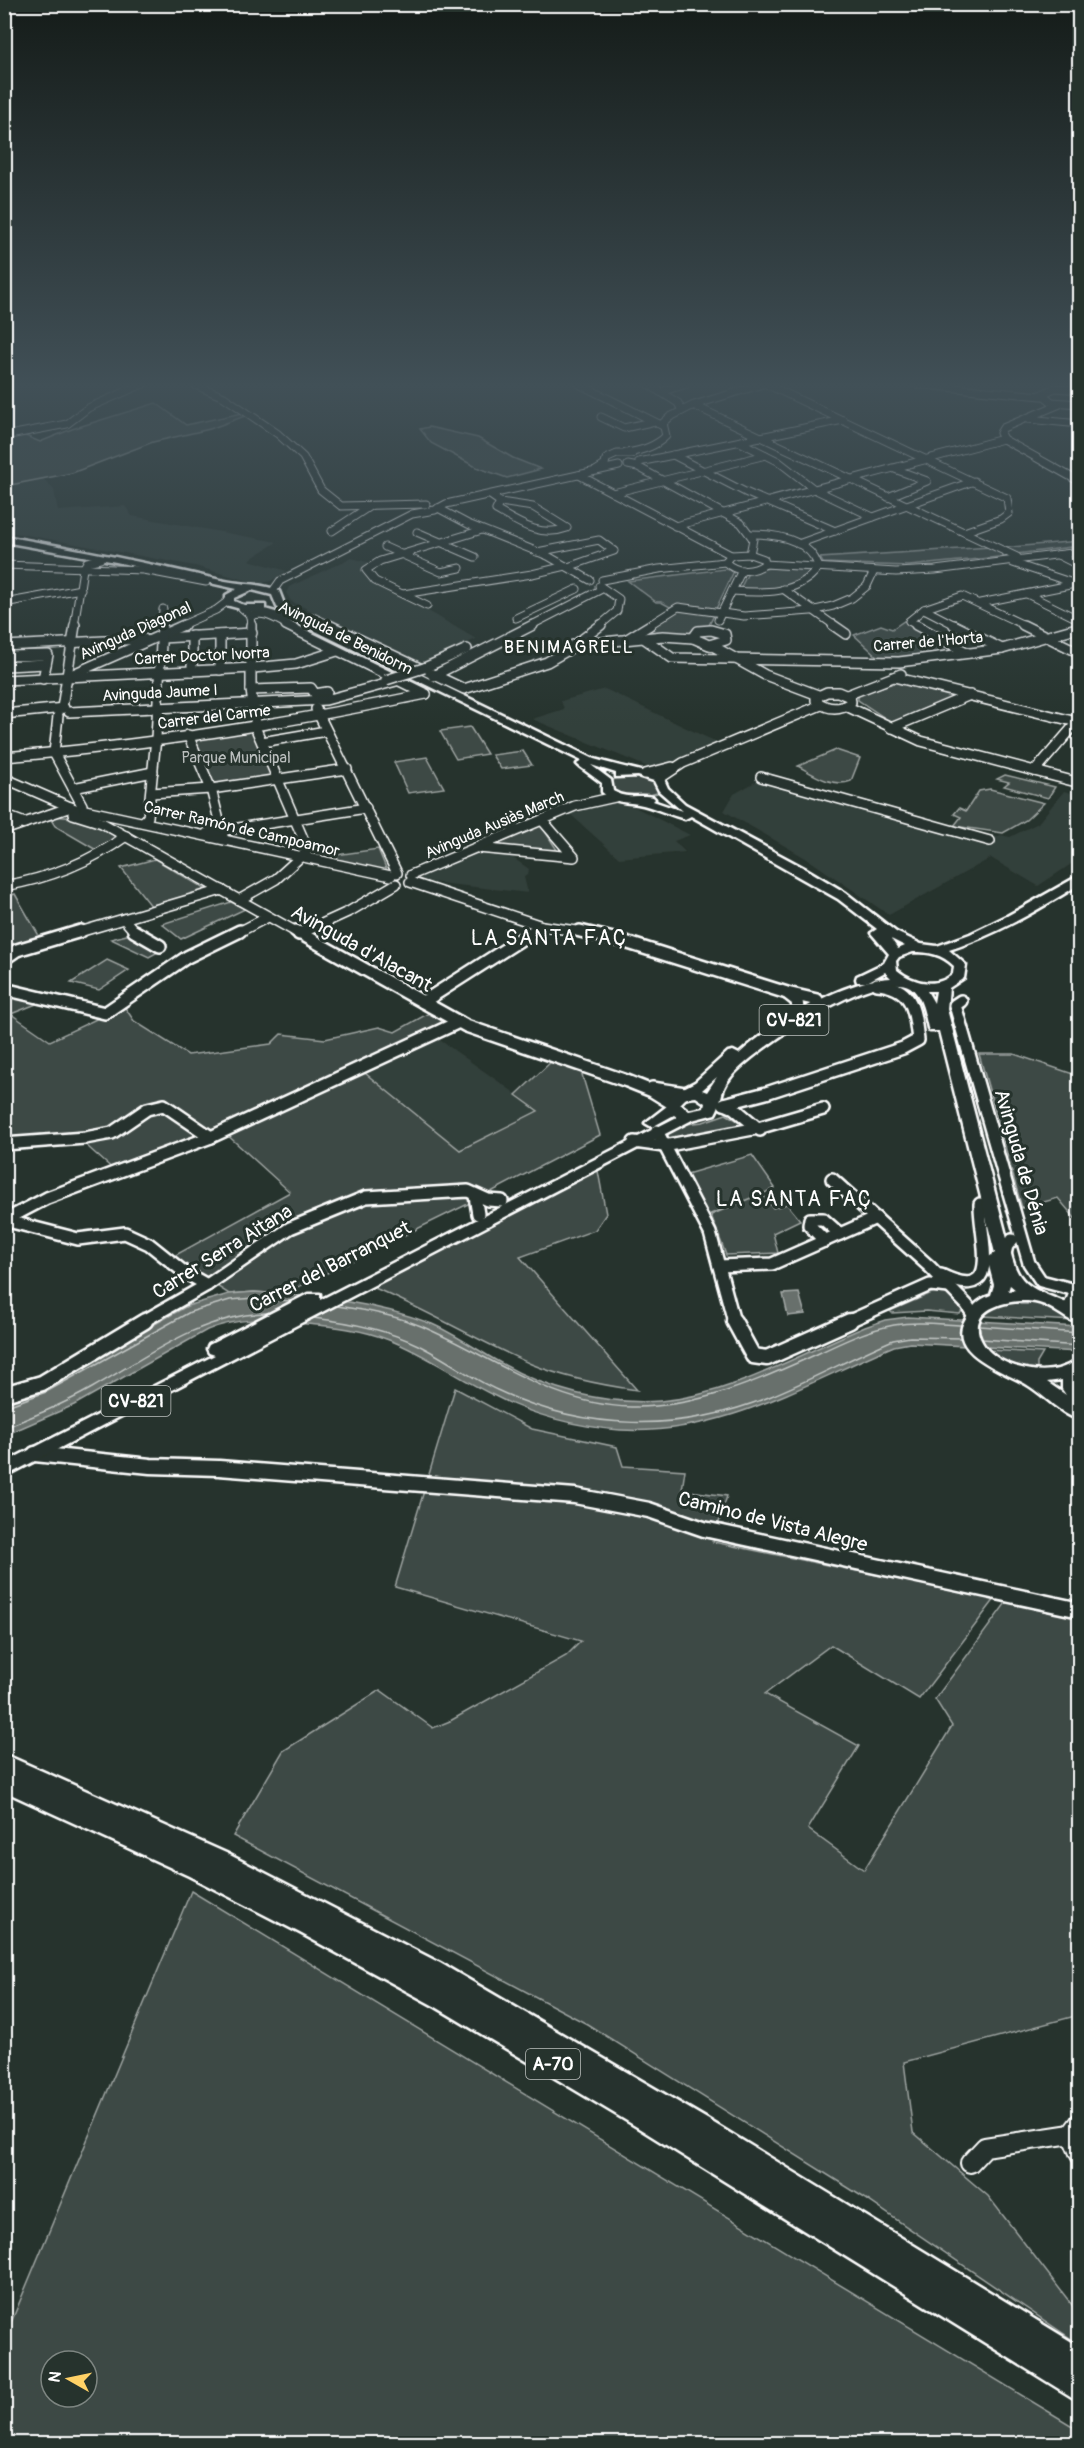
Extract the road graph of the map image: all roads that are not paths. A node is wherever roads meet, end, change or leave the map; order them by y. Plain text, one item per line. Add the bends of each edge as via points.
1 (331, 498) edge
2 (473, 498) edge
3 (494, 498) edge
4 (623, 498) edge
5 (696, 498) edge
6 (758, 498) edge
7 (780, 498) edge
8 (833, 498) edge
9 (891, 498) edge
10 (925, 498) edge
11 (1006, 498) edge
12 (500, 502) junction
13 (766, 502) junction
14 (371, 505) junction
15 (906, 505) junction
16 (431, 507) junction
17 (724, 513) junction
18 (873, 517) junction
19 (675, 526) junction
20 (332, 531) dead end
21 (483, 531) junction
22 (835, 531) junction
23 (417, 532) dead end
24 (964, 532) junction
25 (750, 534) junction
26 (439, 543) junction
27 (798, 544) junction
28 (5, 546) edge
29 (385, 547) dead end
30 (1080, 551) edge
31 (537, 552) junction
32 (401, 554) junction
33 (750, 554) junction
34 (731, 555) junction
35 (1057, 555) junction
36 (475, 557) dead end
37 (1017, 557) junction
38 (100, 559) junction
39 (1006, 561) junction
40 (765, 563) junction
41 (726, 564) junction
42 (4, 565) edge
43 (85, 566) junction
44 (567, 566) junction
45 (1080, 566) edge
46 (818, 567) junction
47 (460, 568) dead end
48 (742, 570) junction
49 (874, 571) junction
50 (206, 582) junction
51 (598, 583) junction
52 (1077, 585) edge
53 (256, 588) junction
54 (81, 589) junction
55 (577, 589) dead end
56 (783, 589) junction
57 (732, 591) junction
58 (403, 594) junction
59 (1027, 594) junction
60 (275, 595) junction
61 (229, 598) junction
62 (4, 603) edge
63 (981, 603) junction
64 (427, 606) dead end
65 (240, 608) junction
66 (163, 609) dead end
67 (924, 609) junction
68 (216, 610) junction
69 (814, 610) junction
70 (535, 612) junction
71 (252, 613) junction
72 (721, 614) junction
73 (313, 617) dead end
74 (516, 618) dead end
75 (1080, 620) edge
76 (1080, 627) edge
77 (714, 629) junction
78 (252, 633) junction
79 (846, 634) dead end
80 (220, 635) junction
81 (192, 636) junction
82 (156, 637) junction
83 (691, 637) junction
84 (1048, 638) junction
85 (645, 639) junction
86 (624, 641) junction
87 (72, 642) junction
88 (721, 644) junction
89 (573, 645) junction
90 (711, 645) junction
91 (4, 646) edge
92 (1002, 649) junction
93 (337, 651) junction
94 (727, 652) junction
95 (968, 653) junction
96 (1080, 653) edge
97 (739, 660) junction
98 (6, 661) edge
99 (899, 662) junction
100 (253, 668) junction
101 (220, 670) junction
102 (192, 671) junction
103 (904, 672) junction
104 (160, 673) junction
105 (433, 675) junction
106 (66, 677) junction
107 (894, 677) junction
108 (387, 678) junction
109 (43, 679) junction
110 (4, 680) edge
111 (402, 681) junction
112 (913, 682) junction
113 (251, 690) junction
114 (426, 694) junction
115 (465, 695) junction
116 (818, 695) junction
117 (847, 695) junction
118 (970, 695) junction
119 (313, 697) junction
120 (253, 703) junction
121 (821, 705) junction
122 (846, 706) junction
123 (157, 707) junction
124 (60, 712) junction
125 (4, 714) edge
126 (485, 715) junction
127 (320, 716) junction
128 (1078, 721) edge
129 (256, 727) junction
130 (895, 727) junction
131 (326, 731) junction
132 (188, 735) junction
133 (156, 738) junction
134 (262, 742) junction
135 (54, 753) junction
136 (4, 757) edge
137 (678, 766) junction
138 (1037, 768) junction
139 (347, 769) junction
140 (153, 772) junction
141 (627, 773) junction
142 (645, 774) junction
143 (761, 777) dead end
144 (4, 778) edge
145 (277, 779) junction
146 (1080, 783) edge
147 (661, 784) junction
148 (73, 788) junction
149 (211, 789) junction
150 (609, 789) junction
151 (151, 793) junction
152 (640, 801) junction
153 (366, 808) junction
154 (80, 811) junction
155 (4, 815) edge
156 (293, 819) junction
157 (542, 820) junction
158 (141, 821) junction
159 (25, 823) junction
160 (4, 830) edge
161 (224, 835) junction
162 (125, 836) junction
163 (990, 841) dead end
164 (474, 848) junction
165 (302, 858) junction
166 (395, 878) junction
167 (1080, 878) edge
168 (411, 879) junction
169 (5, 886) edge
170 (1080, 889) edge
171 (222, 890) junction
172 (14, 895) dead end
173 (239, 900) junction
174 (268, 917) junction
175 (124, 919) junction
176 (542, 926) junction
177 (299, 934) junction
178 (160, 946) dead end
179 (919, 948) junction
180 (938, 950) junction
181 (4, 959) edge
182 (892, 960) junction
183 (956, 960) junction
184 (910, 983) junction
185 (872, 984) junction
186 (943, 986) junction
187 (4, 989) edge
188 (787, 993) junction
189 (817, 1000) junction
190 (961, 1001) dead end
191 (423, 1002) junction
192 (798, 1010) junction
193 (459, 1022) junction
194 (627, 1081) junction
195 (686, 1093) junction
196 (714, 1105) junction
197 (674, 1106) junction
198 (823, 1109) dead end
199 (689, 1116) junction
200 (759, 1129) junction
201 (657, 1131) junction
202 (212, 1137) junction
203 (634, 1142) junction
204 (4, 1144) edge
205 (664, 1146) junction
206 (832, 1179) dead end
207 (475, 1196) junction
208 (502, 1201) junction
209 (986, 1209) junction
210 (478, 1214) junction
211 (876, 1218) junction
212 (5, 1220) edge
213 (840, 1234) junction
214 (825, 1240) junction
215 (1017, 1240) junction
216 (1004, 1258) junction
217 (719, 1266) junction
218 (933, 1270) junction
219 (930, 1285) junction
220 (207, 1286) junction
221 (949, 1287) junction
222 (1036, 1296) junction
223 (998, 1298) junction
224 (1066, 1308) junction
225 (974, 1317) junction
226 (1080, 1319) edge
227 (1075, 1369) edge
228 (1024, 1376) junction
229 (4, 1394) edge
230 (1080, 1400) edge
231 (1080, 1414) edge
232 (34, 1454) junction
233 (4, 1460) edge
234 (4, 1471) edge
235 (1080, 1610) edge
236 (4, 1763) edge
237 (4, 1781) edge
238 (1075, 2128) edge
239 (1080, 2155) edge
240 (970, 2163) dead end
241 (1080, 2363) edge
242 (1080, 2388) edge

1 - 14 street via 341,506
2 - 16 street
3 - 12 street
4 - 19 street
5 - 17 street
6 - 13 street
7 - 13 street
8 - 18 street
9 - 15 street
10 - 15 street
11 - 24 street via 1009,513
12 - 12 street via 496,510 537,532 567,528 533,507
13 - 17 street
13 - 22 street
14 - 16 street
14 - 20 street
15 - 18 street
15 - 24 street
16 - 21 street
16 - 53 street
16 - 60 street via 280,581 275,585
17 - 19 street
17 - 25 street
18 - 22 street
19 - 34 street
21 - 26 street
21 - 31 street
22 - 27 street
23 - 26 street
24 - 37 street
25 - 27 street
25 - 33 street
26 - 32 street
26 - 36 street
27 - 46 street via 815,556
28 - 38 main road
28 - 53 main road via 161,567
29 - 32 street
30 - 35 street
30 - 37 street
31 - 44 street
31 - 44 street via 599,540 614,551
32 - 47 street via 441,572
32 - 58 street via 366,570 375,581
33 - 34 street
33 - 40 street
34 - 41 street
35 - 39 street
35 - 45 street
37 - 46 street via 905,569
38 - 43 street
38 - 50 main road
39 - 49 street via 935,570
39 - 52 street
40 - 46 street
40 - 48 street via 756,569
41 - 48 street
41 - 51 street
42 - 43 street
43 - 50 street via 143,570
43 - 54 street
44 - 51 street
44 - 58 street
46 - 49 street
46 - 56 street via 806,581
48 - 57 street
49 - 69 street via 868,585 856,595
50 - 61 main road
51 - 70 street
51 - 89 street via 619,599 617,611
51 - 105 street via 600,590
52 - 59 street
53 - 60 main road
53 - 61 main road via 236,592
54 - 62 street
54 - 87 street
55 - 70 street
56 - 57 street
56 - 69 street
57 - 72 street
58 - 64 street
59 - 63 street
59 - 75 street
60 - 71 main road via 268,606
60 - 115 main road via 293,616
61 - 65 main road
61 - 68 street, Avinguda Diagonal
63 - 67 street via 962,596
63 - 84 street
65 - 68 street, Avinguda Diagonal
65 - 71 main road
66 - 82 street
67 - 92 street
67 - 95 street via 909,621
68 - 82 street, Avinguda Diagonal
69 - 72 street via 771,616
69 - 79 street
70 - 74 street
70 - 108 street, bridge via 424,668
71 - 78 street
71 - 93 street, Avinguda de Benidorm via 267,615
71 - 126 main road via 294,620
72 - 77 street
72 - 86 street via 678,607
73 - 105 street, Avinguda de Benidorm
76 - 84 street, Carrer de l'Horta
77 - 83 street via 698,631
77 - 88 street via 727,636
78 - 80 street
78 - 100 street
80 - 81 street
80 - 101 street
81 - 82 street
81 - 102 street
82 - 87 street
82 - 104 street
82 - 106 street, Avinguda Diagonal
83 - 85 street
83 - 90 street
84 - 92 street, Carrer de l'Horta
84 - 96 street
85 - 86 street
85 - 97 street, Carrer de l'Horta via 672,658
86 - 89 street
87 - 91 street
87 - 106 street
88 - 90 street
88 - 94 street
89 - 115 street via 536,667
90 - 94 street
92 - 95 street, Carrer de l'Horta
93 - 100 street, Carrer Doctor Ivorra via 296,664
93 - 108 street, Avinguda de Benidorm
94 - 97 street
95 - 99 street, Carrer de l'Horta
97 - 99 street, Carrer de l'Horta
97 - 116 street via 765,675
98 - 109 street via 6,666 46,664
99 - 103 street
100 - 101 street, Carrer Doctor Ivorra
100 - 113 street
101 - 102 street, Carrer Doctor Ivorra
102 - 104 street, Carrer Doctor Ivorra
103 - 107 street
103 - 112 street
104 - 106 street, Carrer Doctor Ivorra
104 - 123 street
105 - 115 street, Avinguda de Benidorm
106 - 109 street, Carrer Doctor Ivorra
106 - 124 street
107 - 112 street
107 - 117 street
108 - 111 street, Avinguda de Benidorm
108 - 119 street
109 - 110 street, Carrer Doctor Ivorra
111 - 114 street, Avinguda de Benidorm
111 - 119 street via 326,700
112 - 118 street
113 - 119 street via 311,688
113 - 120 street
114 - 126 main road
114 - 127 street, Carrer del Carme
115 - 141 main road via 590,761
116 - 117 street
116 - 121 street via 815,699
117 - 122 street via 851,702
118 - 128 street
118 - 130 street
119 - 120 street, Avinguda Jaume I
119 - 127 street
120 - 123 street, Avinguda Jaume I
120 - 129 street
121 - 122 street
121 - 137 street
122 - 130 street
123 - 124 street, Avinguda Jaume I
123 - 133 street
124 - 125 street, Avinguda Jaume I
124 - 135 street
126 - 150 main road via 579,761
127 - 129 street, Carrer del Carme
127 - 131 street
128 - 138 street
129 - 132 street, Carrer del Carme
129 - 134 street
130 - 138 street
131 - 134 street
131 - 139 street
132 - 133 street, Carrer del Carme
132 - 149 street
133 - 135 street, Carrer del Carme
133 - 140 street
134 - 145 street
135 - 136 street, Carrer del Carme
135 - 148 street
137 - 142 street
137 - 147 street
138 - 146 street
139 - 145 street
139 - 153 street
140 - 148 street
140 - 151 street
141 - 142 main road
141 - 150 main road via 612,777
142 - 147 main road
143 - 163 street
144 - 154 street
145 - 149 street
145 - 156 street
147 - 152 main road via 658,796
147 - 179 main road via 688,811 802,872 842,896 892,935
148 - 154 street via 82,805
149 - 151 street
149 - 161 street
150 - 152 main road, Avinguda de Dénia
150 - 157 street, Avinguda Ausiàs March
151 - 158 street via 148,817
152 - 182 main road, Avinguda de Dénia via 702,824 808,882 872,928 890,945
153 - 156 street
153 - 166 street
154 - 158 street, Carrer Ramón de Campoamor
154 - 159 street
154 - 162 street, Avinguda d'Alacant
155 - 159 street
156 - 161 street
156 - 165 street via 308,850
157 - 164 street, Avinguda Ausiàs March
157 - 164 street via 574,857
158 - 161 street, Carrer Ramón de Campoamor via 200,834
158 - 162 street
159 - 160 street
161 - 165 street, Carrer Ramón de Campoamor
162 - 169 street via 104,854 74,869
162 - 171 street, Avinguda d'Alacant
164 - 168 street, Avinguda Ausiàs March
165 - 166 street, Carrer Ramón de Campoamor
165 - 173 street via 276,879
166 - 168 street
166 - 177 street via 350,911
167 - 180 main road via 1034,907
168 - 176 street
169 - 172 street
170 - 183 main road via 1046,910 964,949
171 - 173 street, Avinguda d'Alacant
171 - 175 street
173 - 174 street, Avinguda d'Alacant
174 - 177 street, Avinguda d'Alacant
174 - 187 street via 187,957 105,1013
175 - 178 street via 132,930
175 - 181 street via 17,950
176 - 188 street via 622,941
176 - 191 street
177 - 191 street, Avinguda d'Alacant
179 - 180 main road, CV-821
179 - 182 main road, CV-821 via 905,949
180 - 183 main road, CV-821
182 - 184 main road, Avinguda de Dénia via 891,971
182 - 189 main road, CV-821
183 - 186 main road via 959,975
184 - 185 main road, CV-821 via 886,980
184 - 186 main road, CV-821
184 - 209 main road, Avinguda de Dénia via 924,993 931,1013
185 - 196 main road, CV-821 via 832,1000 763,1042 716,1088
185 - 196 street via 890,983 907,994 918,1040 766,1093
186 - 209 main road, Avinguda de Dénia via 940,1009
188 - 189 street
188 - 192 street via 797,1001
189 - 192 main road, CV-821
190 - 215 street, Avinguda de Dénia via 955,1005
191 - 193 street, Avinguda d'Alacant
192 - 195 main road, CV-821
193 - 194 street, Avinguda d'Alacant
193 - 202 street
194 - 195 street, Avinguda d'Alacant
194 - 197 street, Avinguda d'Alacant
195 - 196 main road via 702,1094
195 - 197 main road, CV-821 via 677,1097
196 - 199 main road, CV-821 via 700,1116
196 - 200 street via 742,1116
197 - 199 main road
197 - 208 main road, Carrer del Barranquet / CV-821 via 665,1116
198 - 200 street
199 - 201 main road, Carrer del Barranquet / CV-821
200 - 205 street
201 - 203 main road, Carrer del Barranquet / CV-821
201 - 205 street
202 - 204 street via 165,1105 147,1109 112,1132
202 - 212 street via 46,1198
203 - 205 street
203 - 232 main road, Carrer del Barranquet / CV-821
205 - 217 street via 707,1225
206 - 211 street
207 - 208 street, Carrer Serra Aitana
207 - 210 street
207 - 220 street, Carrer Serra Aitana via 468,1191 366,1197 290,1228
208 - 210 main road, Carrer del Barranquet / CV-821
209 - 215 street via 1000,1222 1004,1237
209 - 216 main road, Avinguda de Dénia
209 - 218 street via 978,1214 987,1259 982,1276 962,1282
209 - 223 main road, Avinguda de Dénia via 1002,1285
210 - 233 main road, Carrer del Barranquet / CV-821
211 - 213 street
211 - 218 street
212 - 220 street via 78,1239 125,1233 149,1244
213 - 214 street
213 - 214 street via 824,1219 810,1219 809,1225
214 - 217 street via 772,1264
215 - 216 street via 1007,1246
215 - 224 street, Avinguda de Dénia via 1037,1279 1075,1293
216 - 222 main road, Avinguda de Dénia via 1014,1281
217 - 219 street via 735,1326 753,1356 767,1358
218 - 219 street via 935,1280
218 - 221 street
219 - 221 street
220 - 229 street, Carrer Serra Aitana via 42,1383
221 - 225 street
222 - 223 main road
222 - 224 main road
223 - 225 main road via 984,1305
224 - 226 main road
225 - 228 main road via 971,1329 978,1348 994,1364
227 - 228 main road via 1051,1377
227 - 230 main road via 1068,1381
228 - 231 main road
232 - 234 main road, Carrer del Barranquet / CV-821
232 - 235 street, Camino de Vista Alegre via 575,1496 650,1510 704,1529
236 - 241 highway, A-70 via 207,1855 432,1971 698,2128
237 - 242 highway, A-70 via 208,1874 407,1977 646,2118
238 - 239 street
238 - 240 street via 985,2147

